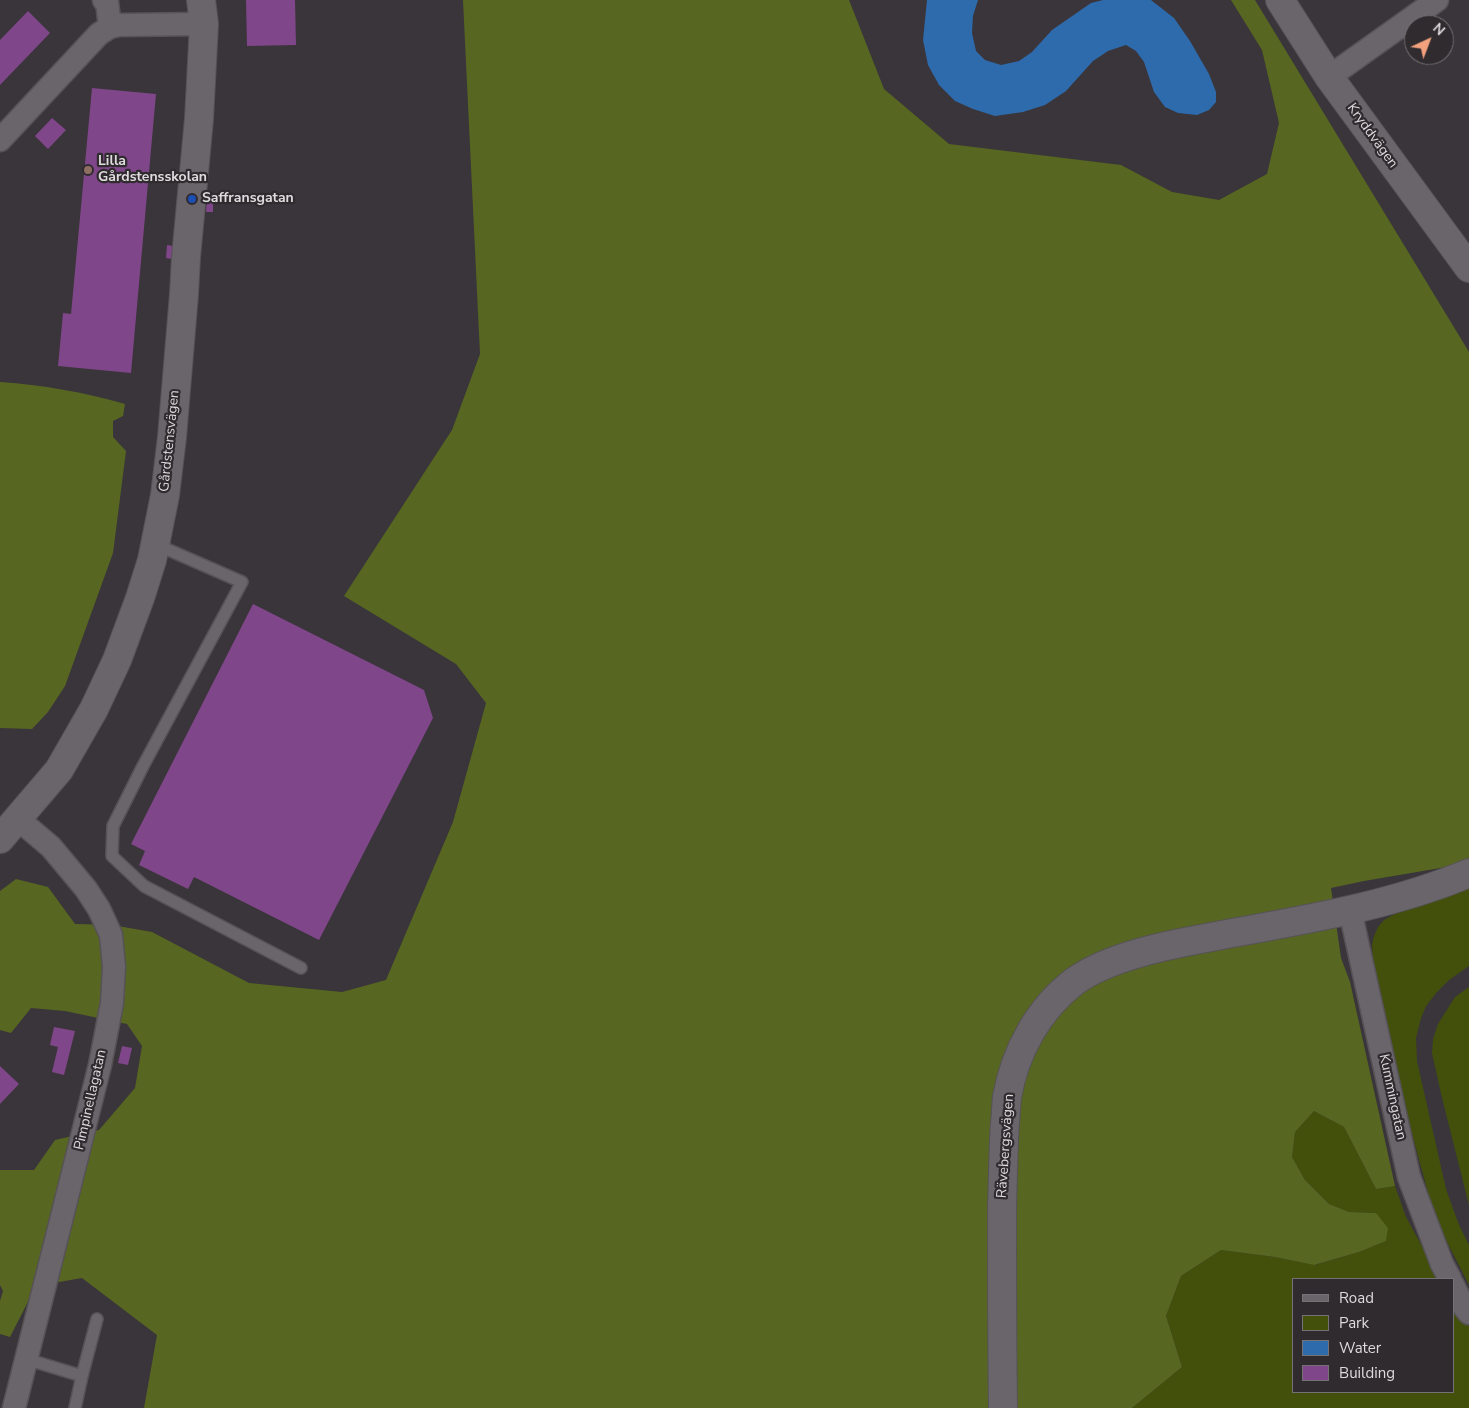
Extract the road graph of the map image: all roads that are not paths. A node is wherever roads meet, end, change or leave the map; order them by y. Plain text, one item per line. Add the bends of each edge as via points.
1 (104, 0) edge
2 (1280, 0) edge
3 (1437, 0) edge
4 (203, 12) edge
5 (110, 28) junction
6 (1329, 77) junction
7 (0, 140) edge
8 (1469, 268) edge
9 (155, 544) junction
10 (18, 819) junction
11 (0, 839) edge
12 (1469, 872) edge
13 (1350, 910) junction
14 (301, 968) dead end
15 (1449, 1278) edge
16 (1454, 1287) edge
17 (1469, 1313) edge
18 (97, 1319) dead end
19 (26, 1359) junction
20 (82, 1376) junction
21 (14, 1408) edge
22 (74, 1408) edge
23 (1003, 1408) edge

1 - 5 street via 107,2
2 - 6 street, Kryddvägen
3 - 6 street
4 - 5 street
4 - 9 street, Gårdstensvägen via 199,120 172,437
5 - 7 street via 100,34
6 - 8 street, Kryddvägen
9 - 10 street, Gårdstensvägen via 140,598 94,710 59,770
9 - 14 lane via 242,582 113,826 112,856 144,886
10 - 11 street, Gårdstensvägen
10 - 19 street, Pimpinellagatan via 51,847 99,908 111,935 114,967 112,1003 100,1065
12 - 13 street, Rävebergsvägen via 1406,896
13 - 15 street, Kummingatan via 1410,1177
13 - 23 street, Rävebergsvägen via 1140,952 1076,980 1037,1021 1020,1051 1007,1097 1002,1202
16 - 17 street
18 - 20 lane
19 - 20 lane
19 - 21 street, Pimpinellagatan
20 - 22 lane

